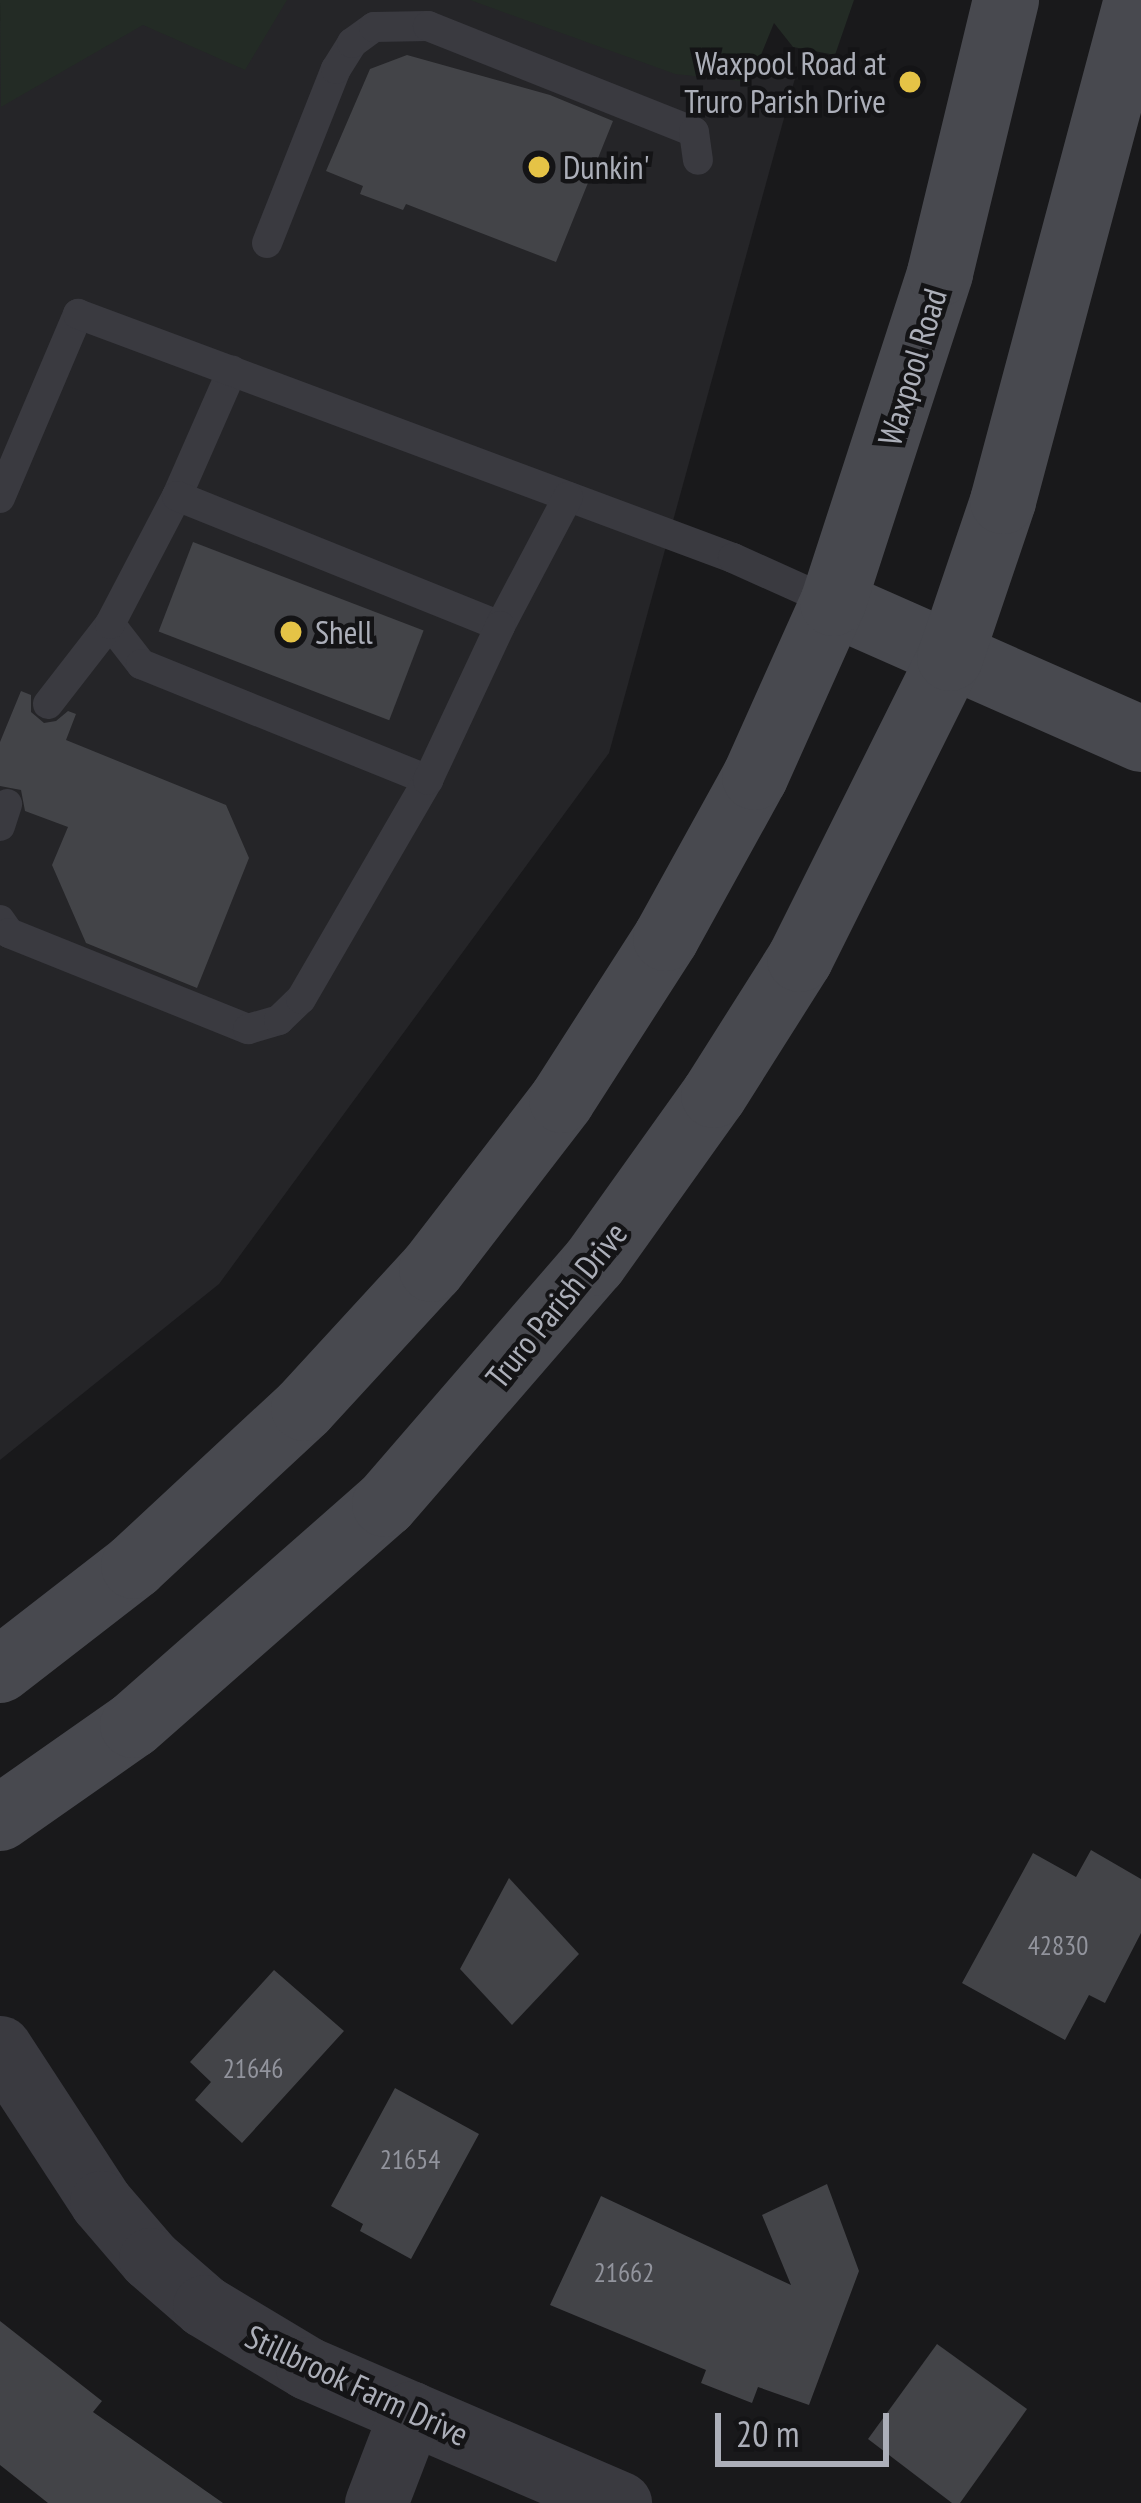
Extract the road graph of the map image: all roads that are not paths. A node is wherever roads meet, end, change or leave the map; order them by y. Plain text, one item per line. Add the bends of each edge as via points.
1 (1006, 0) edge
2 (1137, 0) edge
3 (698, 160) dead end
4 (267, 243) dead end
5 (232, 371) junction
6 (178, 496) junction
7 (568, 497) junction
8 (0, 498) edge
9 (833, 604) junction
10 (110, 624) junction
11 (500, 626) junction
12 (950, 658) junction
13 (48, 704) dead end
14 (1141, 739) edge
15 (428, 780) junction
16 (0, 920) edge
17 (0, 1670) edge
18 (0, 1818) edge
19 (0, 2047) edge
20 (411, 2412) junction
21 (376, 2503) edge
22 (620, 2503) edge

1 - 9 street, Waxpool Road via 940,273
2 - 12 street via 1016,456
3 - 4 lane via 694,132 428,26 374,27 336,69
5 - 6 lane
5 - 7 lane
5 - 8 lane via 78,314
6 - 10 lane
6 - 11 lane
7 - 9 lane
7 - 11 lane
9 - 12 street
9 - 17 street via 755,778 666,938 562,1100 432,1269 304,1408 134,1566
10 - 13 lane
10 - 15 lane via 141,664
11 - 15 lane
12 - 14 street
12 - 18 street, Truro Parish Drive via 800,959 594,1263 385,1504 133,1725
15 - 16 lane via 301,999 279,1020 248,1029 9,933
19 - 20 street, Stillbrook Farm Drive via 101,2202 150,2259 253,2339
20 - 21 street
20 - 22 street, Stillbrook Farm Drive

